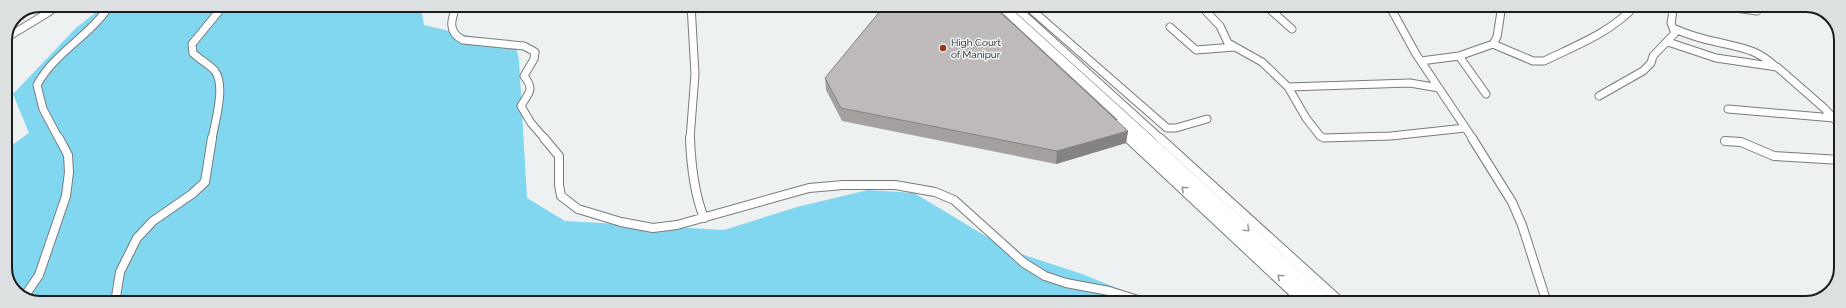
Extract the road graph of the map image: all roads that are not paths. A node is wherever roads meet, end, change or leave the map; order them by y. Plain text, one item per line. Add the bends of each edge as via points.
1 (49, 12) edge
2 (104, 12) edge
3 (219, 12) edge
4 (454, 12) edge
5 (691, 12) edge
6 (995, 12) edge
7 (1008, 12) edge
8 (1020, 12) edge
9 (1036, 12) edge
10 (1207, 12) edge
11 (1273, 12) edge
12 (1393, 12) edge
13 (1501, 12) edge
14 (1629, 12) edge
15 (1673, 12) edge
16 (1170, 27) dead end
17 (1292, 29) dead end
18 (1674, 29) junction
19 (13, 34) edge
20 (1668, 42) junction
21 (1493, 44) junction
22 (1235, 47) junction
23 (1459, 56) junction
24 (1421, 61) junction
25 (1777, 68) junction
26 (1288, 87) junction
27 (1439, 88) junction
28 (1486, 94) dead end
29 (1600, 96) dead end
30 (1728, 108) dead end
31 (1834, 118) joint
32 (1207, 119) dead end
33 (1465, 128) junction
34 (1725, 141) dead end
35 (1834, 160) edge
36 (704, 218) junction
37 (27, 292) edge
38 (117, 296) edge
39 (1123, 296) edge
40 (1301, 296) edge
41 (1318, 296) edge
42 (1334, 296) edge
43 (1545, 296) edge

1 - 19 street
2 - 37 street via 45,70 37,85 44,110 68,155 69,172 66,196 39,275
3 - 38 street via 195,37 192,44 195,56 213,68 219,77 220,90 205,182 141,233 120,272
4 - 36 street via 453,33 456,37 463,40 524,46 535,51 534,61 524,74 531,88 521,106 530,122 559,156 557,181 565,201 578,209 607,218 653,228
5 - 36 street via 695,74 690,151 698,203
40 -> 6 highway
7 -> 41 highway
8 - 42 street
9 - 32 street via 1167,128
10 - 22 street via 1220,26 1228,43
11 - 17 street
12 - 24 street
13 - 21 street via 1497,37
14 - 21 street via 1607,30 1544,61 1533,60
15 - 18 street via 1671,23
16 - 22 street via 1196,50
18 - 20 street via 1675,33
18 - 25 street via 1706,40 1754,50 1766,56
20 - 25 street via 1716,58
20 - 29 street via 1653,56 1651,63 1643,71
21 - 23 street
22 - 26 street via 1262,62
23 - 24 street
23 - 28 street
24 - 27 street
25 - 31 street
26 - 27 street via 1410,83
26 - 33 street via 1306,118 1324,138 1376,137
27 - 33 street
30 - 31 street
33 - 43 street via 1512,202
34 - 35 street via 1741,142 1774,156
36 - 39 street via 810,188 869,185 935,192 954,200 1024,263 1045,276

